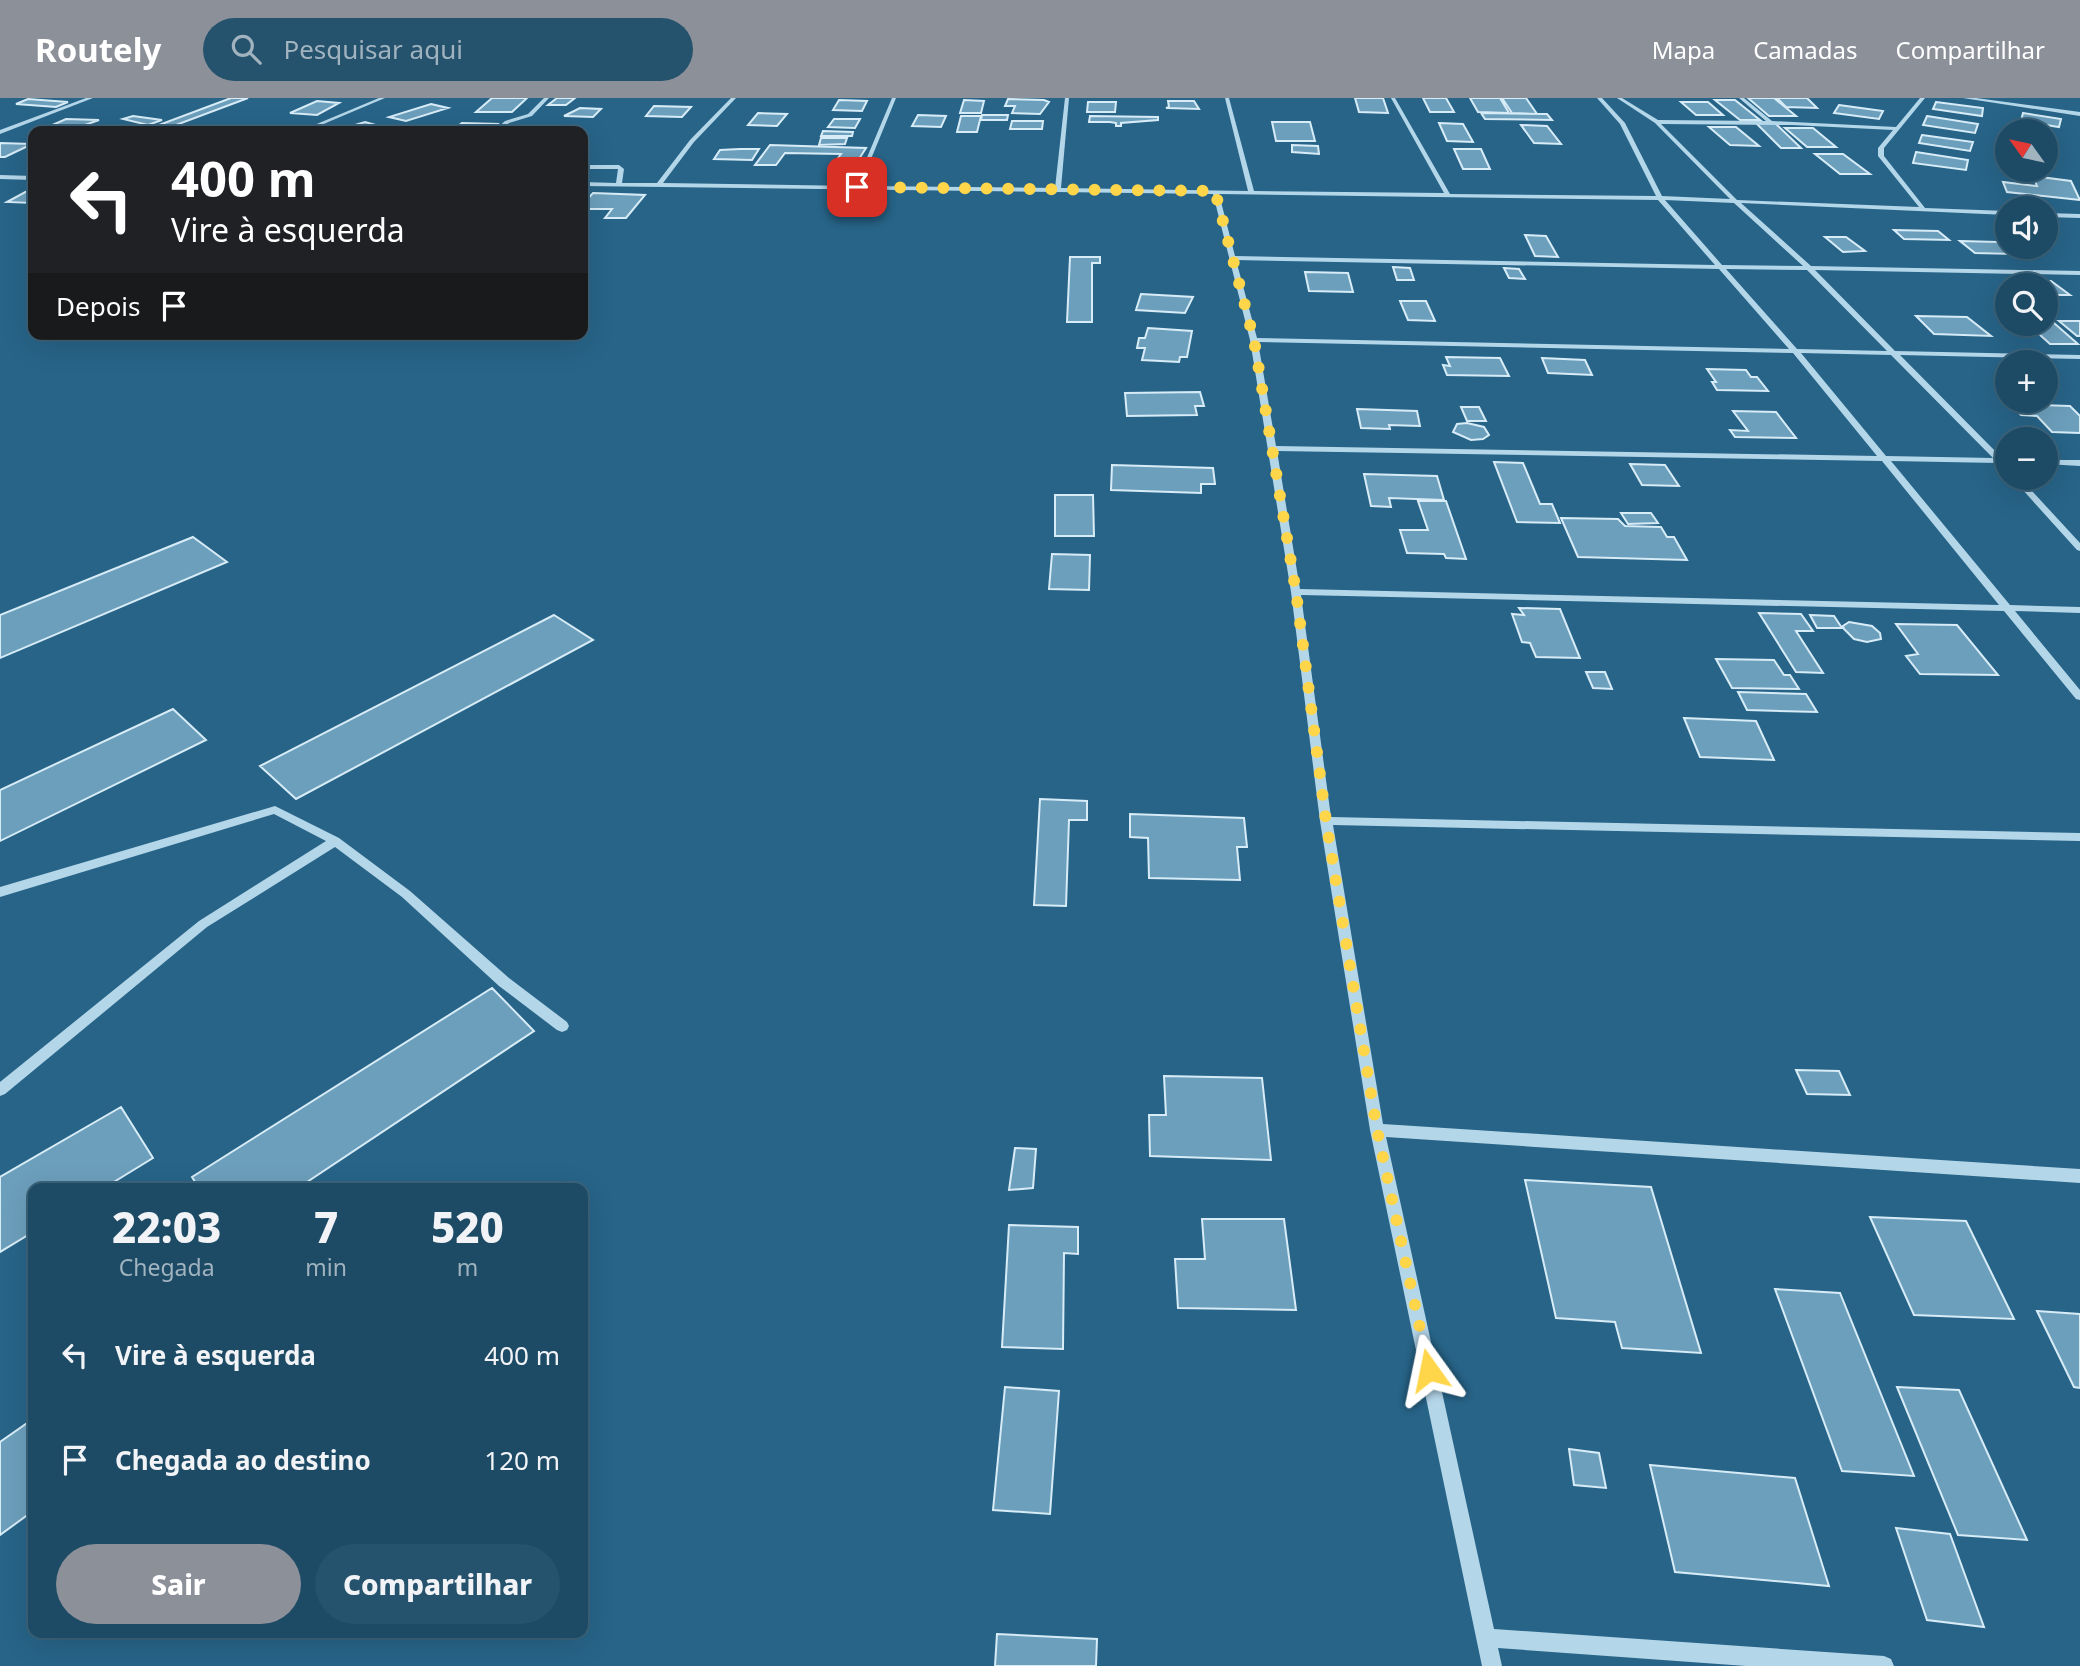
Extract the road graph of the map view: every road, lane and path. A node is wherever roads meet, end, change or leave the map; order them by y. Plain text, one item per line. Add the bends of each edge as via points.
1 (91, 98) edge
2 (383, 98) edge
3 (547, 98) edge
4 (734, 98) edge
5 (894, 98) edge
6 (1067, 98) edge
7 (1227, 98) edge
8 (1393, 98) edge
9 (1599, 98) edge
10 (1741, 98) edge
11 (1923, 98) edge
12 (1965, 98) edge
13 (1622, 99) edge
14 (2000, 100) edge
15 (2080, 114) edge
16 (1657, 122) junction
17 (1770, 122) junction
18 (315, 126) edge
19 (503, 126) edge
20 (1898, 130) junction
21 (0, 132) edge
22 (588, 167) edge
23 (0, 177) edge
24 (28, 178) edge
25 (588, 184) edge
26 (619, 185) junction
27 (659, 185) junction
28 (857, 187) junction
29 (1058, 190) junction
30 (1215, 191) junction
31 (1251, 192) junction
32 (1448, 195) junction
33 (1660, 198) junction
34 (1734, 200) junction
35 (1923, 209) junction
36 (1995, 212) edge
37 (2058, 215) edge
38 (2080, 216) edge
39 (1233, 258) junction
40 (1718, 266) junction
41 (1809, 268) junction
42 (2080, 273) edge
43 (1254, 340) junction
44 (1796, 352) junction
45 (1895, 354) junction
46 (2080, 357) edge
47 (1271, 448) junction
48 (1995, 454) edge
49 (1883, 457) junction
50 (2058, 462) edge
51 (1995, 463) edge
52 (2080, 463) edge
53 (2027, 490) edge
54 (2080, 548) edge
55 (1296, 592) junction
56 (2008, 608) junction
57 (2080, 610) edge
58 (2080, 697) edge
59 (1326, 821) junction
60 (2080, 837) edge
61 (335, 841) junction
62 (0, 892) edge
63 (562, 1026) dead end
64 (0, 1090) edge
65 (1377, 1130) junction
66 (2080, 1176) edge
67 (1488, 1638) junction
68 (1492, 1666) edge
69 (1884, 1666) edge

1 - 21 street
2 - 18 street
3 - 19 street via 530,115
4 - 27 street via 692,141
5 - 28 street
6 - 29 street
7 - 31 street
8 - 32 street
9 - 33 street via 1622,123
10 - 17 street
11 - 20 street
12 - 14 street
13 - 16 street
14 - 15 street
16 - 17 street
16 - 34 street
17 - 20 street
20 - 35 street via 1881,148 1881,156
22 - 26 street via 619,167
23 - 24 street
25 - 26 street
26 - 27 street
27 - 28 street
28 - 29 street
29 - 30 street
30 - 31 street
30 - 39 street
31 - 32 street
32 - 33 street
33 - 34 street
33 - 40 street
34 - 35 street
34 - 41 street
35 - 36 street
37 - 38 street
39 - 40 street
39 - 43 street
40 - 41 street
40 - 44 street
41 - 42 street
41 - 45 street
43 - 44 street
43 - 47 street
44 - 45 street
44 - 49 street
45 - 46 street
45 - 48 street
47 - 49 street
47 - 55 street
49 - 51 street
49 - 56 street
50 - 52 street
53 - 54 street
55 - 56 street
55 - 59 street
56 - 57 street
56 - 58 street
59 - 60 street
59 - 65 street
61 - 62 street via 275,810
61 - 63 street via 406,894 504,982
61 - 64 street via 204,924
65 - 66 street
65 - 67 street
67 - 68 street
67 - 69 street

